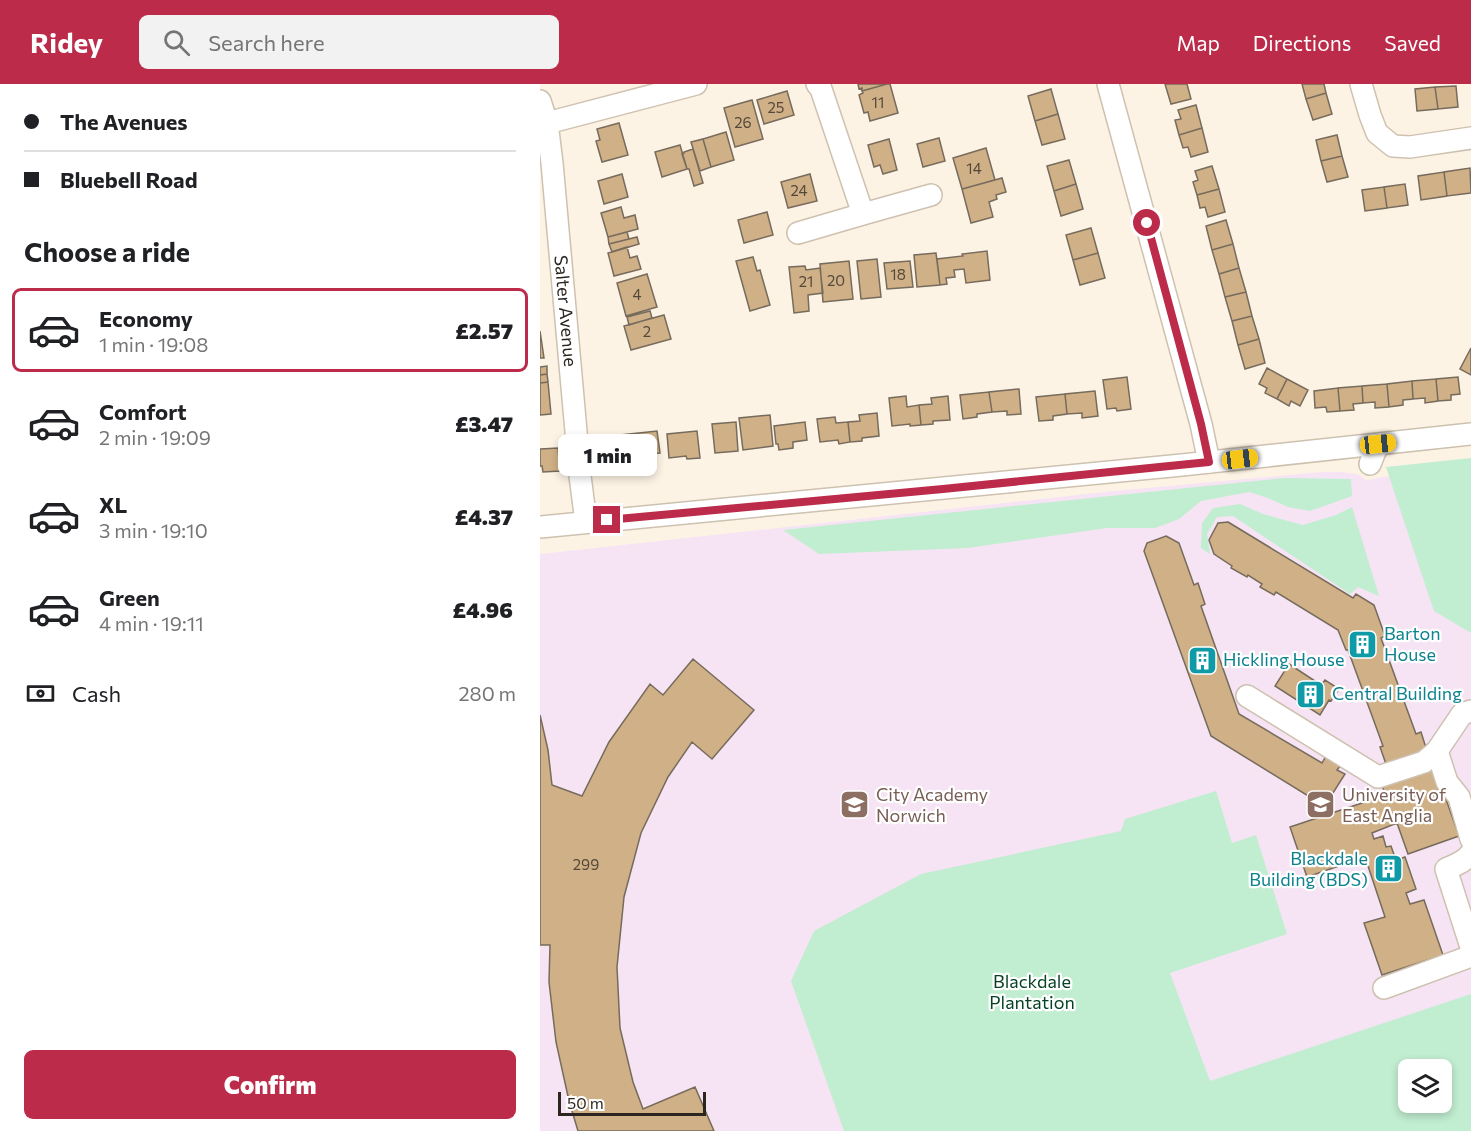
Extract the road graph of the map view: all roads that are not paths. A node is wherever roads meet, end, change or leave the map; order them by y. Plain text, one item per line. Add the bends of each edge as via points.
1 (696, 84) edge
2 (817, 84) edge
3 (1108, 84) edge
4 (1361, 84) edge
5 (540, 101) edge
6 (547, 123) junction
7 (1471, 138) edge
8 (931, 195) dead end
9 (863, 214) junction
10 (798, 233) dead end
11 (1471, 434) edge
12 (1378, 444) junction
13 (1209, 462) junction
14 (1370, 464) dead end
15 (586, 522) junction
16 (540, 527) edge
17 (1247, 696) dead end
18 (1471, 711) edge
19 (1437, 751) junction
20 (1471, 840) edge
21 (1471, 853) edge
22 (1471, 947) edge
23 (1471, 956) edge
24 (1384, 988) dead end

1 - 6 street
2 - 9 street
3 - 13 street
4 - 7 street via 1377,133 1393,146
5 - 6 street, Salter Avenue
6 - 15 street, Salter Avenue
8 - 9 street
9 - 10 street
11 - 12 street
12 - 13 street
12 - 14 street
13 - 15 street
15 - 16 street
17 - 19 street via 1378,777 1424,762
18 - 19 street via 1462,714
19 - 20 street via 1447,782 1459,798
21 - 22 street via 1446,869
23 - 24 street

